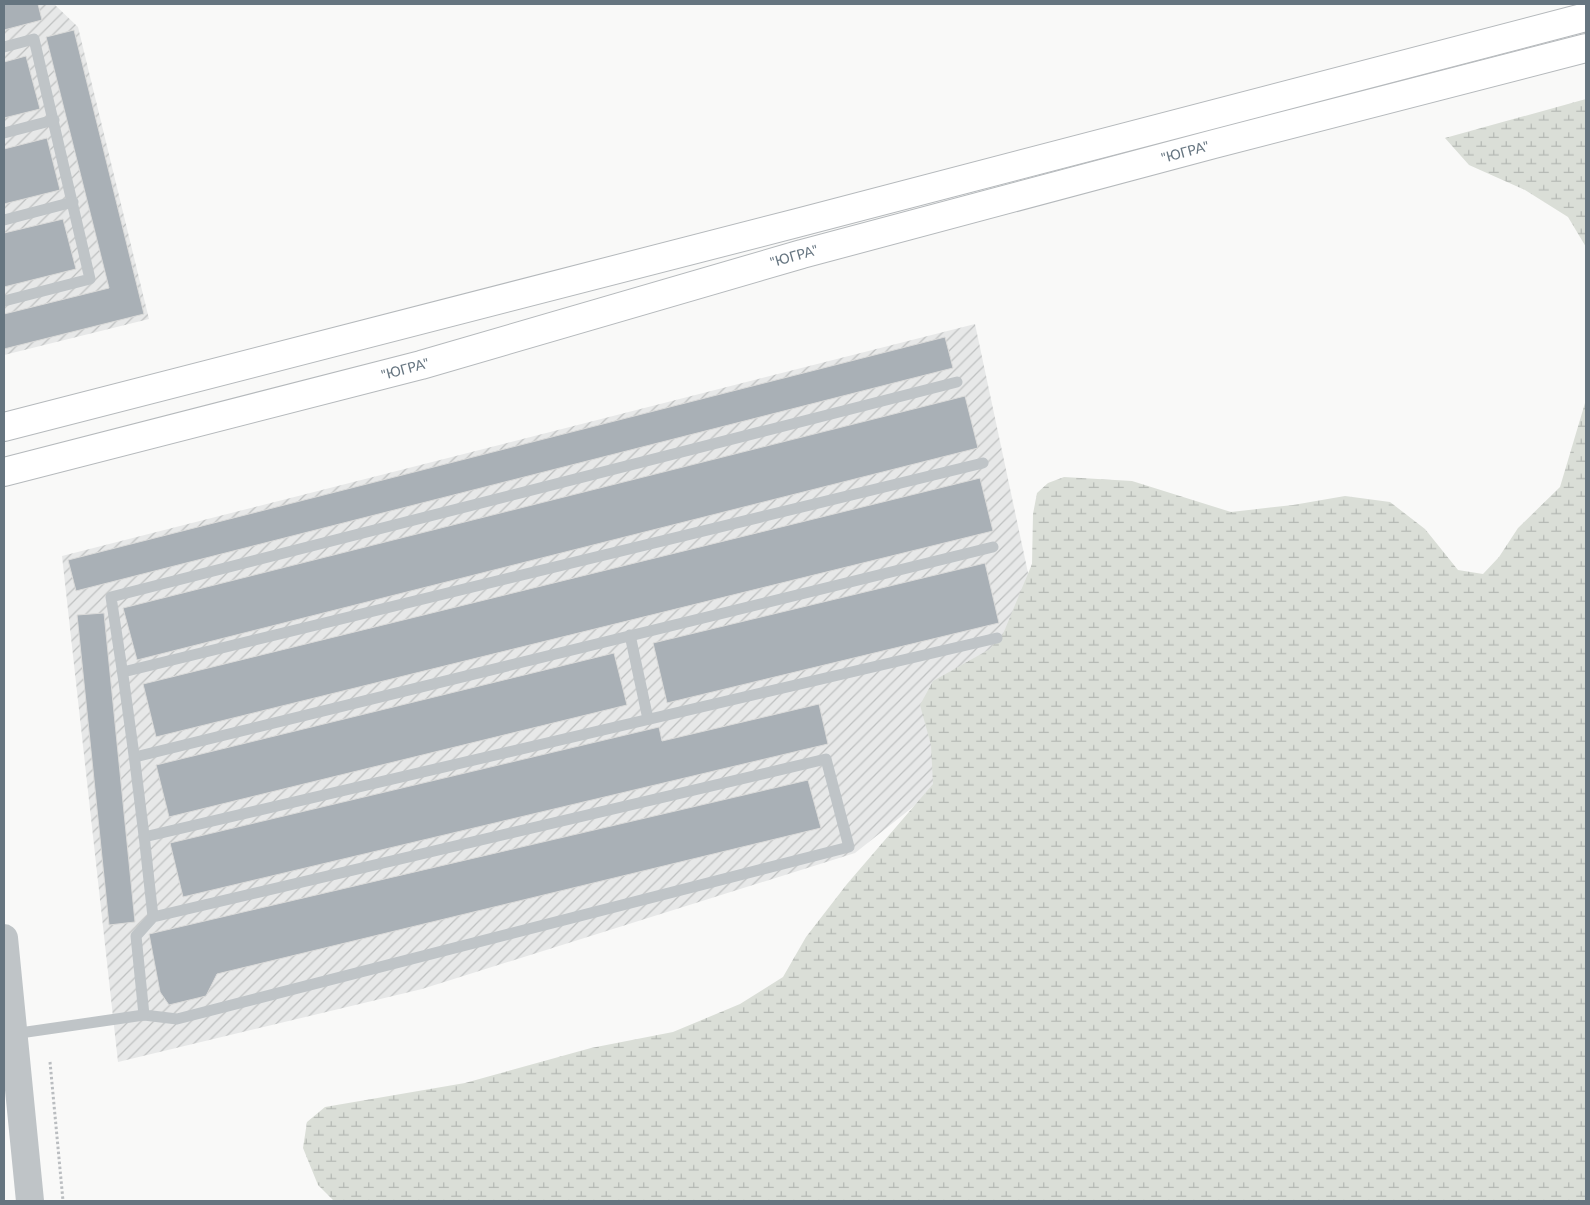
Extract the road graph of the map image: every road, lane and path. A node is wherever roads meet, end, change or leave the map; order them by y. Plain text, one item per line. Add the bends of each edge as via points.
1 (1586, 16) edge
2 (4, 47) edge
3 (1586, 48) edge
4 (54, 120) junction
5 (4, 133) edge
6 (73, 202) junction
7 (4, 220) edge
8 (4, 301) edge
9 (957, 382) dead end
10 (4, 427) edge
11 (983, 463) dead end
12 (4, 472) edge
13 (993, 547) dead end
14 (630, 635) junction
15 (997, 638) dead end
16 (123, 672) junction
17 (648, 719) junction
18 (135, 757) junction
19 (144, 837) junction
20 (153, 917) junction
21 (4, 938) edge
22 (6, 971) edge
23 (144, 1015) junction
24 (13, 1034) junction
25 (50, 1062) dead end
26 (30, 1201) edge
27 (63, 1201) edge

1 - 10 highway
2 - 4 lane via 34,39
3 - 12 highway, "ЮГРА" via 802,254 421,365
4 - 5 lane
4 - 6 lane
6 - 7 lane
6 - 8 lane via 90,279
9 - 16 lane via 111,597
11 - 16 lane
13 - 14 lane
14 - 17 lane
14 - 18 lane
15 - 17 lane
16 - 18 lane
17 - 19 lane
18 - 19 lane
19 - 20 lane
20 - 23 lane via 136,936
20 - 23 lane via 826,759 849,847 177,1019
21 - 22 street
22 - 24 street
23 - 24 lane
24 - 26 street
25 - 27 path

